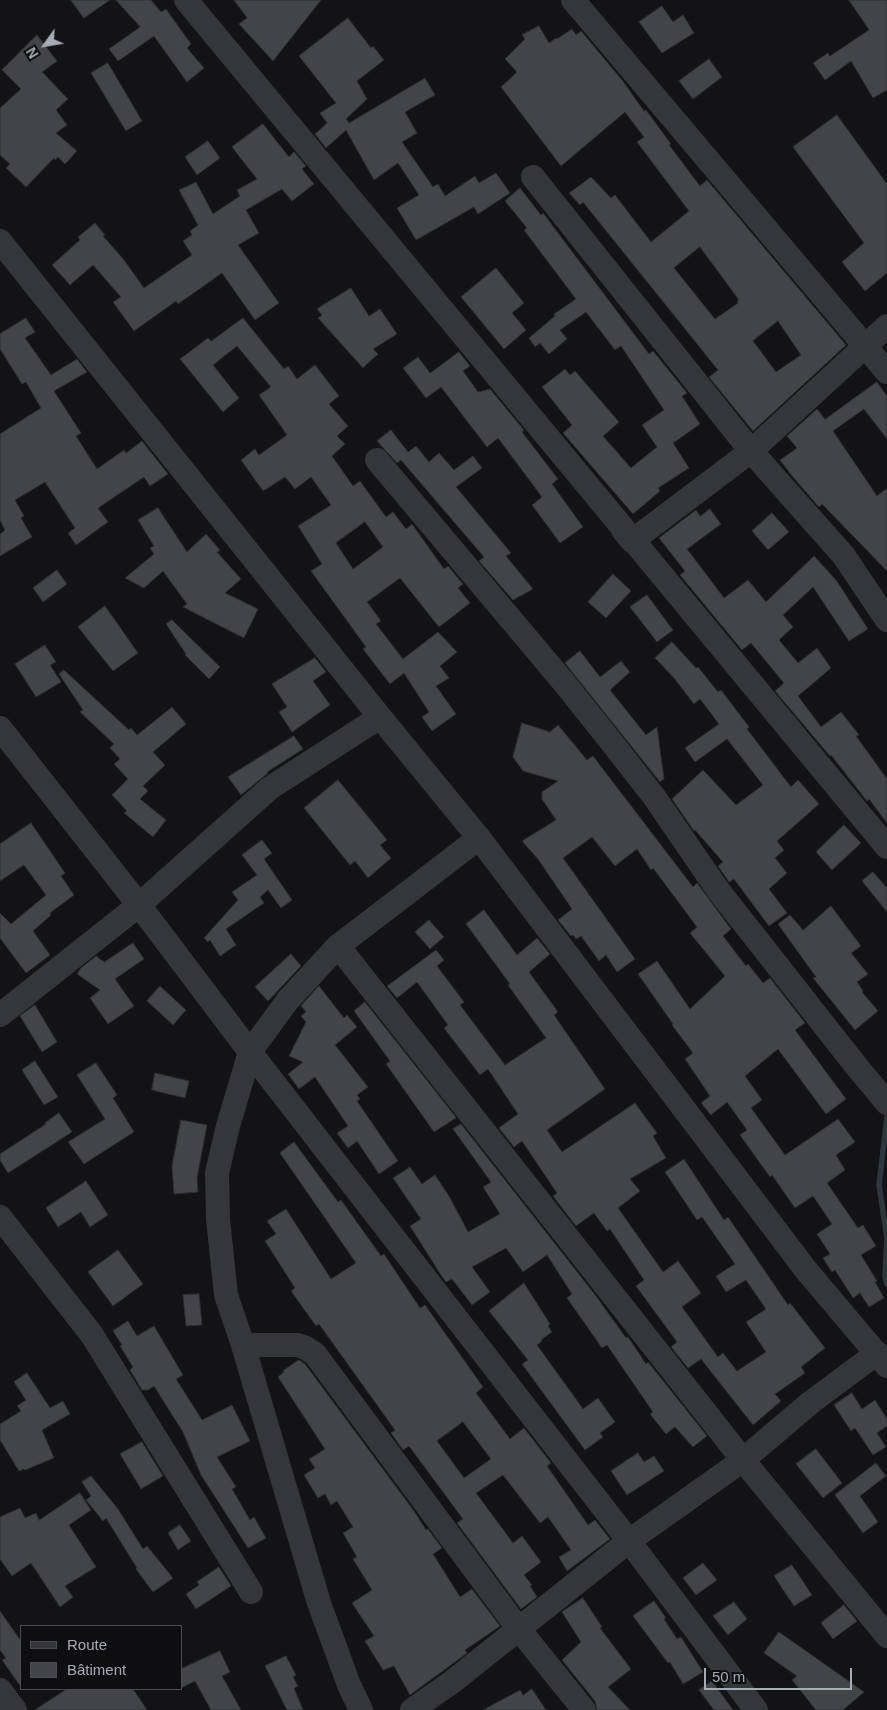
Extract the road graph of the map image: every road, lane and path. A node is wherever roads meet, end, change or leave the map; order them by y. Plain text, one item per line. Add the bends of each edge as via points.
1 (188, 0) edge
2 (573, 0) edge
3 (533, 177) dead end
4 (0, 241) edge
5 (887, 326) edge
6 (865, 347) junction
7 (887, 372) edge
8 (751, 451) junction
9 (377, 460) dead end
10 (632, 541) junction
11 (887, 620) edge
12 (380, 716) junction
13 (0, 728) edge
14 (479, 838) junction
15 (887, 848) edge
16 (139, 905) junction
17 (338, 946) junction
18 (0, 1015) edge
19 (250, 1052) junction
20 (887, 1103) edge
21 (0, 1217) edge
22 (243, 1345) junction
23 (882, 1360) edge
24 (743, 1460) junction
25 (629, 1541) junction
26 (251, 1592) dead end
27 (518, 1628) junction
28 (887, 1636) edge
29 (0, 1690) edge
30 (15, 1710) edge
31 (361, 1710) edge
32 (412, 1710) edge
33 (584, 1710) edge
34 (756, 1710) edge

1 - 10 street
2 - 6 street
3 - 8 street
4 - 12 street
5 - 6 street
6 - 7 street
6 - 8 street
8 - 10 street
8 - 11 street via 844,556
9 - 20 street via 583,707 655,798 718,890
10 - 15 street
12 - 14 street
12 - 16 street via 270,788
13 - 16 street
14 - 17 street
14 - 23 street via 806,1270
16 - 18 street
16 - 19 street
17 - 19 street via 288,1000
17 - 24 street
19 - 22 street via 217,1173 226,1295
19 - 25 street
21 - 26 street via 92,1335
22 - 27 street via 297,1345 315,1354
22 - 31 street via 319,1603
23 - 24 street via 810,1403
24 - 25 street
24 - 28 street
25 - 27 street
25 - 34 street
27 - 32 street
27 - 33 street
29 - 30 street

